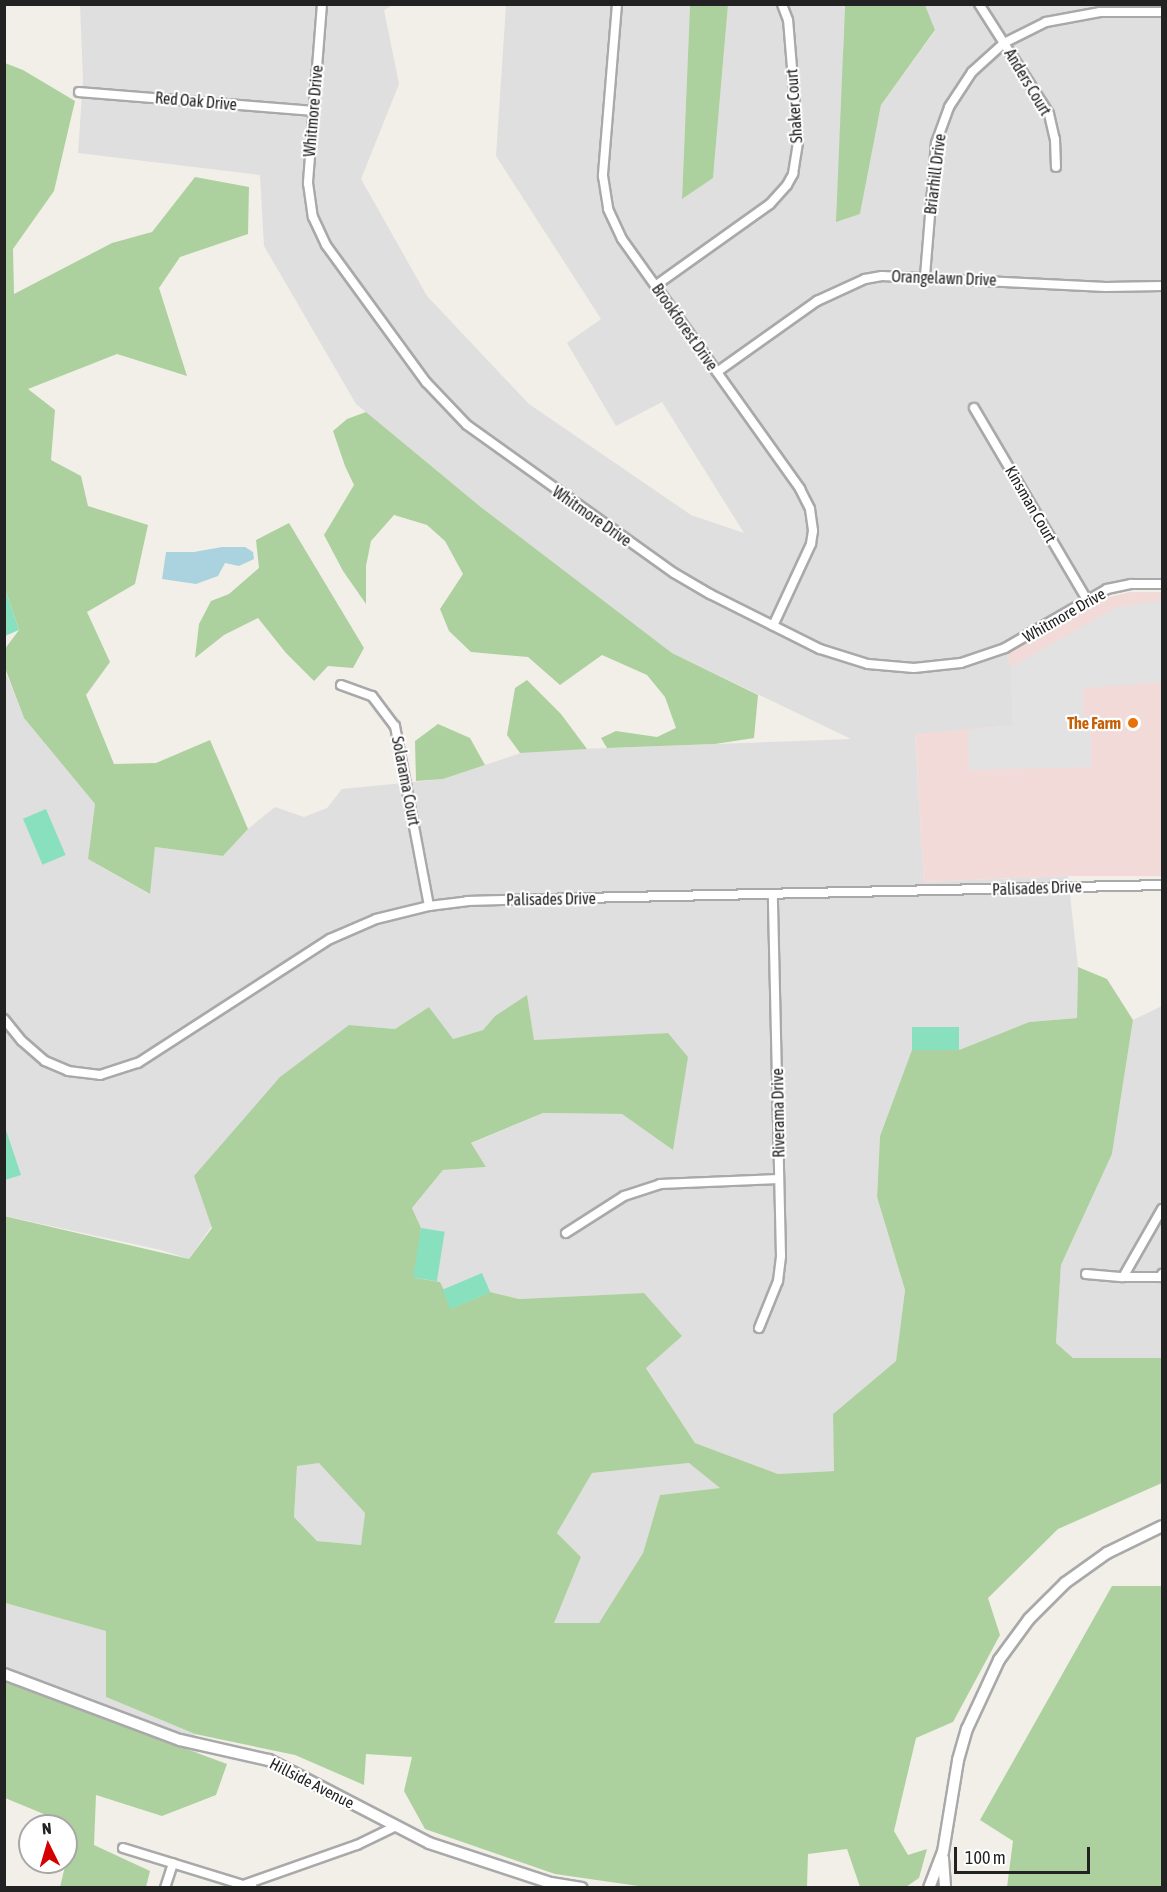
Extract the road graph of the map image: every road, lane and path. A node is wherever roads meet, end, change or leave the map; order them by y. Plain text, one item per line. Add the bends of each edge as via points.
1 (322, 4) edge
2 (616, 4) edge
3 (782, 4) edge
4 (979, 4) edge
5 (1162, 12) edge
6 (1004, 43) junction
7 (79, 92) dead end
8 (313, 111) junction
9 (1056, 167) dead end
10 (925, 276) junction
11 (655, 286) junction
12 (1162, 286) edge
13 (717, 372) junction
14 (974, 408) dead end
15 (1162, 584) edge
16 (1087, 600) junction
17 (773, 626) junction
18 (341, 685) dead end
19 (1162, 885) edge
20 (773, 894) junction
21 (429, 906) junction
22 (4, 1019) edge
23 (779, 1179) junction
24 (1162, 1209) edge
25 (566, 1233) dead end
26 (1086, 1274) dead end
27 (1162, 1274) edge
28 (1123, 1277) junction
29 (759, 1328) dead end
30 (1162, 1526) edge
31 (4, 1674) edge
32 (394, 1827) junction
33 (123, 1848) dead end
34 (943, 1852) junction
35 (173, 1863) junction
36 (249, 1886) edge
37 (165, 1887) edge
38 (582, 1887) edge
39 (929, 1887) edge
40 (945, 1887) edge

1 - 8 street, Whitmore Drive
2 - 11 street, Brookforest Drive via 604,192 614,224
3 - 11 street, Shaker Court via 788,21 798,141 793,174 770,204
4 - 6 street, Anders Court
5 - 6 street, Briarhill Drive via 1079,14 1038,25
6 - 9 street, Anders Court via 1049,114 1056,139
6 - 10 street, Briarhill Drive via 959,88 940,126 932,164
7 - 8 street, Red Oak Drive
8 - 17 street, Whitmore Drive via 308,183 320,233 412,366 439,397 490,444 674,573
10 - 12 street, Orangelawn Drive via 1106,287
10 - 13 street, Orangelawn Drive via 865,279 825,296
11 - 13 street, Brookforest Drive
13 - 17 street, Brookforest Drive via 800,489 812,518 812,544
14 - 16 street, Kinsman Court
15 - 16 street, Whitmore Drive via 1119,586
16 - 17 street, Whitmore Drive via 1005,648 940,666 889,667 852,660
18 - 21 street, Solarama Court via 372,696 395,726
19 - 20 street, Palisades Drive
20 - 21 street, Palisades Drive via 477,901
20 - 23 street, Riverama Drive
21 - 22 street, Palisades Drive via 376,919 330,939 123,1070 93,1075 56,1067 34,1053
23 - 25 street via 660,1184 624,1196
23 - 29 street, Riverama Drive via 781,1269
24 - 28 street
26 - 28 street
27 - 28 street
30 - 34 street via 1107,1553 1065,1583 1029,1619 1004,1653 967,1729
31 - 32 street, Hillside Avenue via 171,1737 286,1766
32 - 36 street
32 - 38 street, Hillside Avenue via 429,1843 540,1880
33 - 35 street
34 - 39 street
34 - 40 street
35 - 36 street
35 - 37 street

